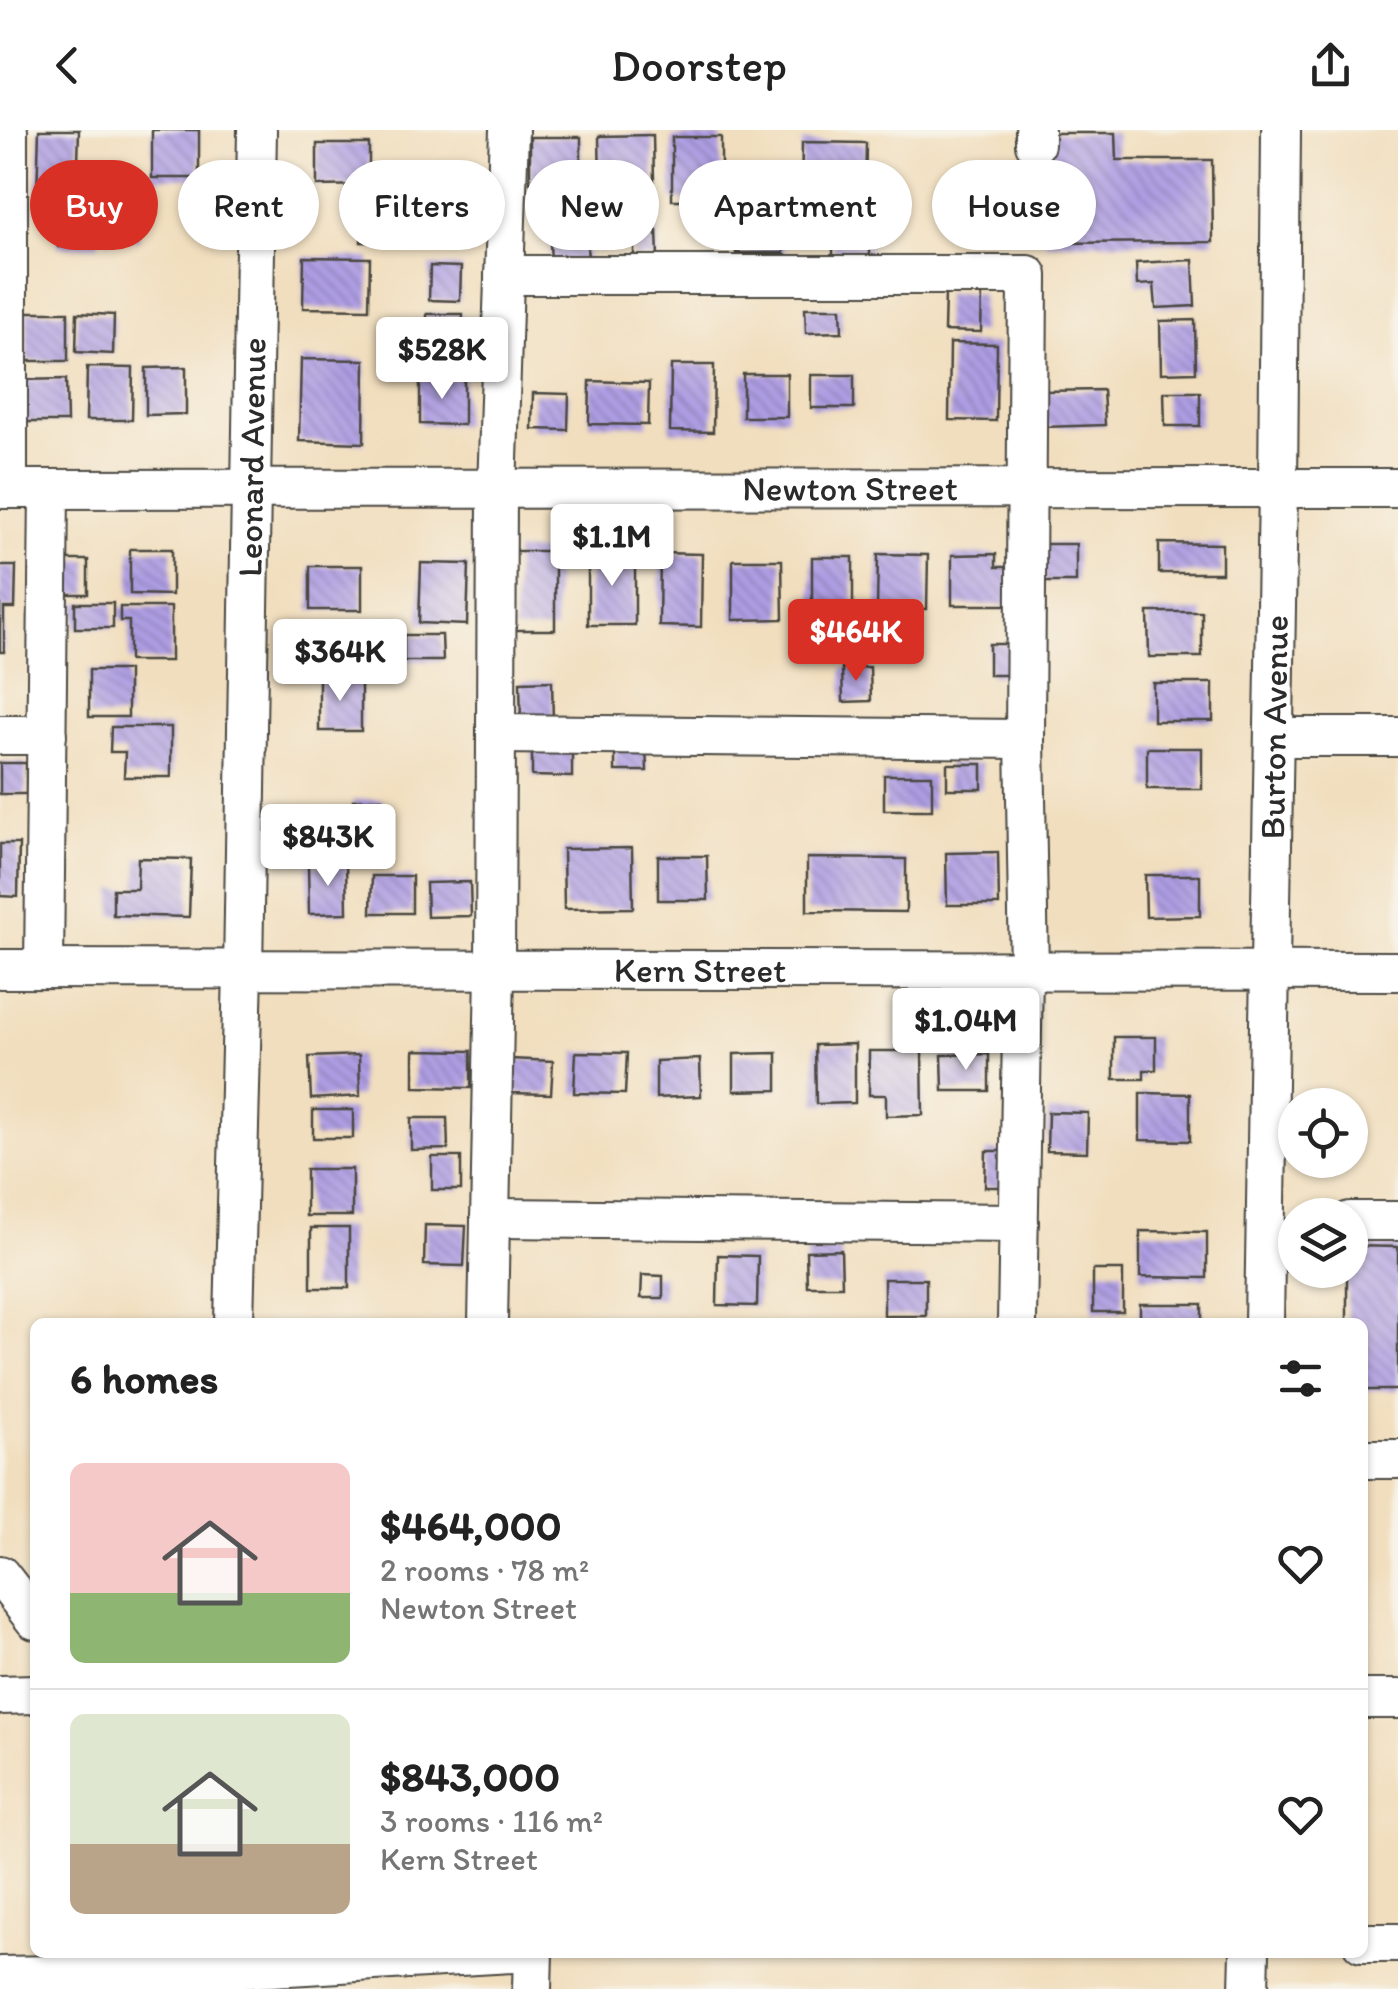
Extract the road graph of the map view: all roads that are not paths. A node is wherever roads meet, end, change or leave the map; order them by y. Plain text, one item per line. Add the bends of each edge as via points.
1 (8, 130) edge
2 (257, 130) edge
3 (509, 130) edge
4 (1281, 130) edge
5 (4, 276) edge
6 (504, 276) junction
7 (1278, 488) junction
8 (1398, 488) edge
9 (4, 489) edge
10 (49, 489) junction
11 (1028, 489) junction
12 (251, 490) junction
13 (497, 490) junction
14 (0, 734) edge
15 (496, 734) junction
16 (46, 735) junction
17 (1398, 737) edge
18 (1274, 738) junction
19 (1025, 740) junction
20 (0, 969) edge
21 (44, 970) junction
22 (243, 970) junction
23 (495, 970) junction
24 (1026, 971) junction
25 (1271, 971) junction
26 (1398, 971) edge
27 (1279, 1198) edge
28 (490, 1218) junction
29 (1368, 1221) edge
30 (1398, 1221) edge
31 (1019, 1223) junction
32 (1278, 1234) edge
33 (234, 1318) edge
34 (488, 1318) edge
35 (1017, 1318) edge
36 (1265, 1318) edge
37 (1368, 1460) edge
38 (1398, 1460) edge
39 (0, 1576) edge
40 (30, 1614) edge
41 (30, 1694) edge
42 (0, 1696) edge
43 (1368, 1700) edge
44 (1398, 1700) edge
45 (1368, 1943) edge
46 (1398, 1943) edge
47 (417, 1958) edge
48 (531, 1958) edge
49 (1250, 1958) edge
50 (169, 1971) edge
51 (0, 1976) edge
52 (532, 1989) edge
53 (1249, 1989) edge

1 - 5 street
2 - 12 street, Leonard Avenue
3 - 6 street
4 - 7 street, Burton Avenue
5 - 9 street
6 - 11 street via 1028,275
6 - 13 street
7 - 8 street, Newton Street
7 - 11 street, Newton Street
7 - 18 street, Burton Avenue
9 - 10 street, Newton Street
10 - 12 street, Newton Street
10 - 16 street
11 - 13 street, Newton Street
11 - 19 street
12 - 13 street, Newton Street
12 - 22 street, Leonard Avenue
13 - 15 street
14 - 16 street
15 - 19 street
15 - 23 street
16 - 21 street
17 - 18 street
18 - 25 street, Burton Avenue
19 - 24 street
20 - 21 street, Kern Street
21 - 22 street, Kern Street
22 - 23 street, Kern Street
22 - 33 street, Leonard Avenue
23 - 24 street, Kern Street
23 - 28 street
24 - 25 street, Kern Street
24 - 31 street
25 - 26 street, Kern Street
25 - 27 street, Burton Avenue
28 - 31 street
28 - 34 street
29 - 30 street
31 - 35 street
32 - 36 street, Burton Avenue
37 - 38 street
39 - 40 street
41 - 42 street
43 - 44 street
45 - 46 street
47 - 50 street
48 - 52 street
49 - 53 street
50 - 51 street

